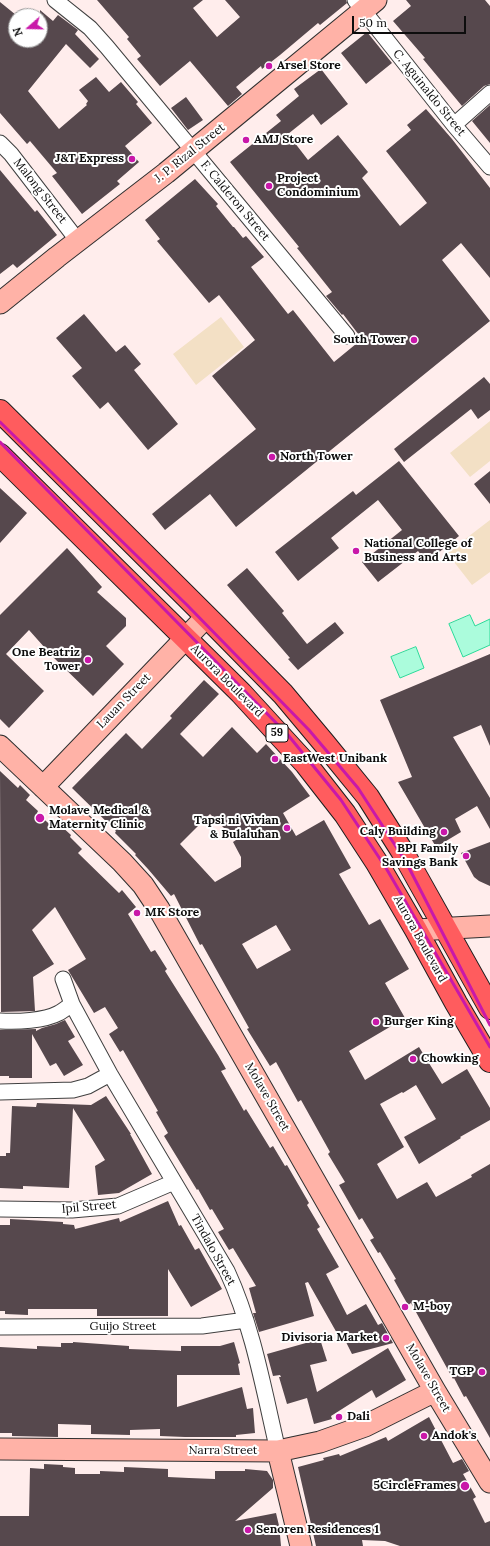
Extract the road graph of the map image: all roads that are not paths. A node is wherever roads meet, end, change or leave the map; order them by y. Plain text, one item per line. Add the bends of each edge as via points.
1 (55, 0) edge
2 (365, 4) edge
3 (490, 93) edge
4 (454, 125) junction
5 (0, 143) edge
6 (193, 151) junction
7 (490, 167) edge
8 (78, 241) junction
9 (0, 303) edge
10 (347, 336) dead end
11 (0, 411) edge
12 (0, 455) edge
13 (206, 617) junction
14 (185, 638) junction
15 (0, 746) edge
16 (43, 787) junction
17 (490, 926) edge
18 (445, 928) junction
19 (416, 930) junction
20 (63, 979) dead end
21 (72, 1004) junction
22 (490, 1008) edge
23 (0, 1021) edge
24 (490, 1061) edge
25 (110, 1074) junction
26 (0, 1092) edge
27 (174, 1182) junction
28 (0, 1209) edge
29 (246, 1320) junction
30 (0, 1328) edge
31 (435, 1391) junction
32 (0, 1449) edge
33 (278, 1451) junction
34 (490, 1482) edge
35 (301, 1546) edge

1 - 6 street, F. Calderon Street via 90,28
2 - 4 street, C. Aguinaldo Street
2 - 6 street, J. P. Rizal Street
3 - 4 street
4 - 7 street, C. Aguinaldo Street
5 - 8 street, Malong Street
6 - 8 street, J. P. Rizal Street
6 - 10 street, F. Calderon Street
8 - 9 street, J. P. Rizal Street
11 - 13 main road, 59
12 - 14 main road, Aurora Boulevard / 59
13 - 14 street, Lauan Street
13 - 18 main road, 59 via 283,694 368,797
14 - 16 street, Lauan Street
14 - 19 main road, Aurora Boulevard / 59 via 241,693 306,764 345,814
15 - 16 street, Molave Street
16 - 31 street, Molave Street via 122,862 151,897
17 - 18 street
18 - 19 street
18 - 22 main road, 59
19 - 24 main road, Aurora Boulevard / 59
20 - 21 street, Tindalo Street
21 - 23 street via 59,1013 44,1017 20,1022
21 - 25 street, Tindalo Street
25 - 26 street via 88,1086 73,1090
25 - 27 street, Tindalo Street
27 - 28 street, Ipil Street via 118,1206 72,1210
27 - 29 street, Tindalo Street via 226,1271
29 - 30 street, Guijo Street via 202,1326
29 - 33 street, Tindalo Street
31 - 33 street, Narra Street via 365,1426 320,1442
31 - 34 street, Molave Street
32 - 33 street, Narra Street
33 - 35 street, Tindalo Street

